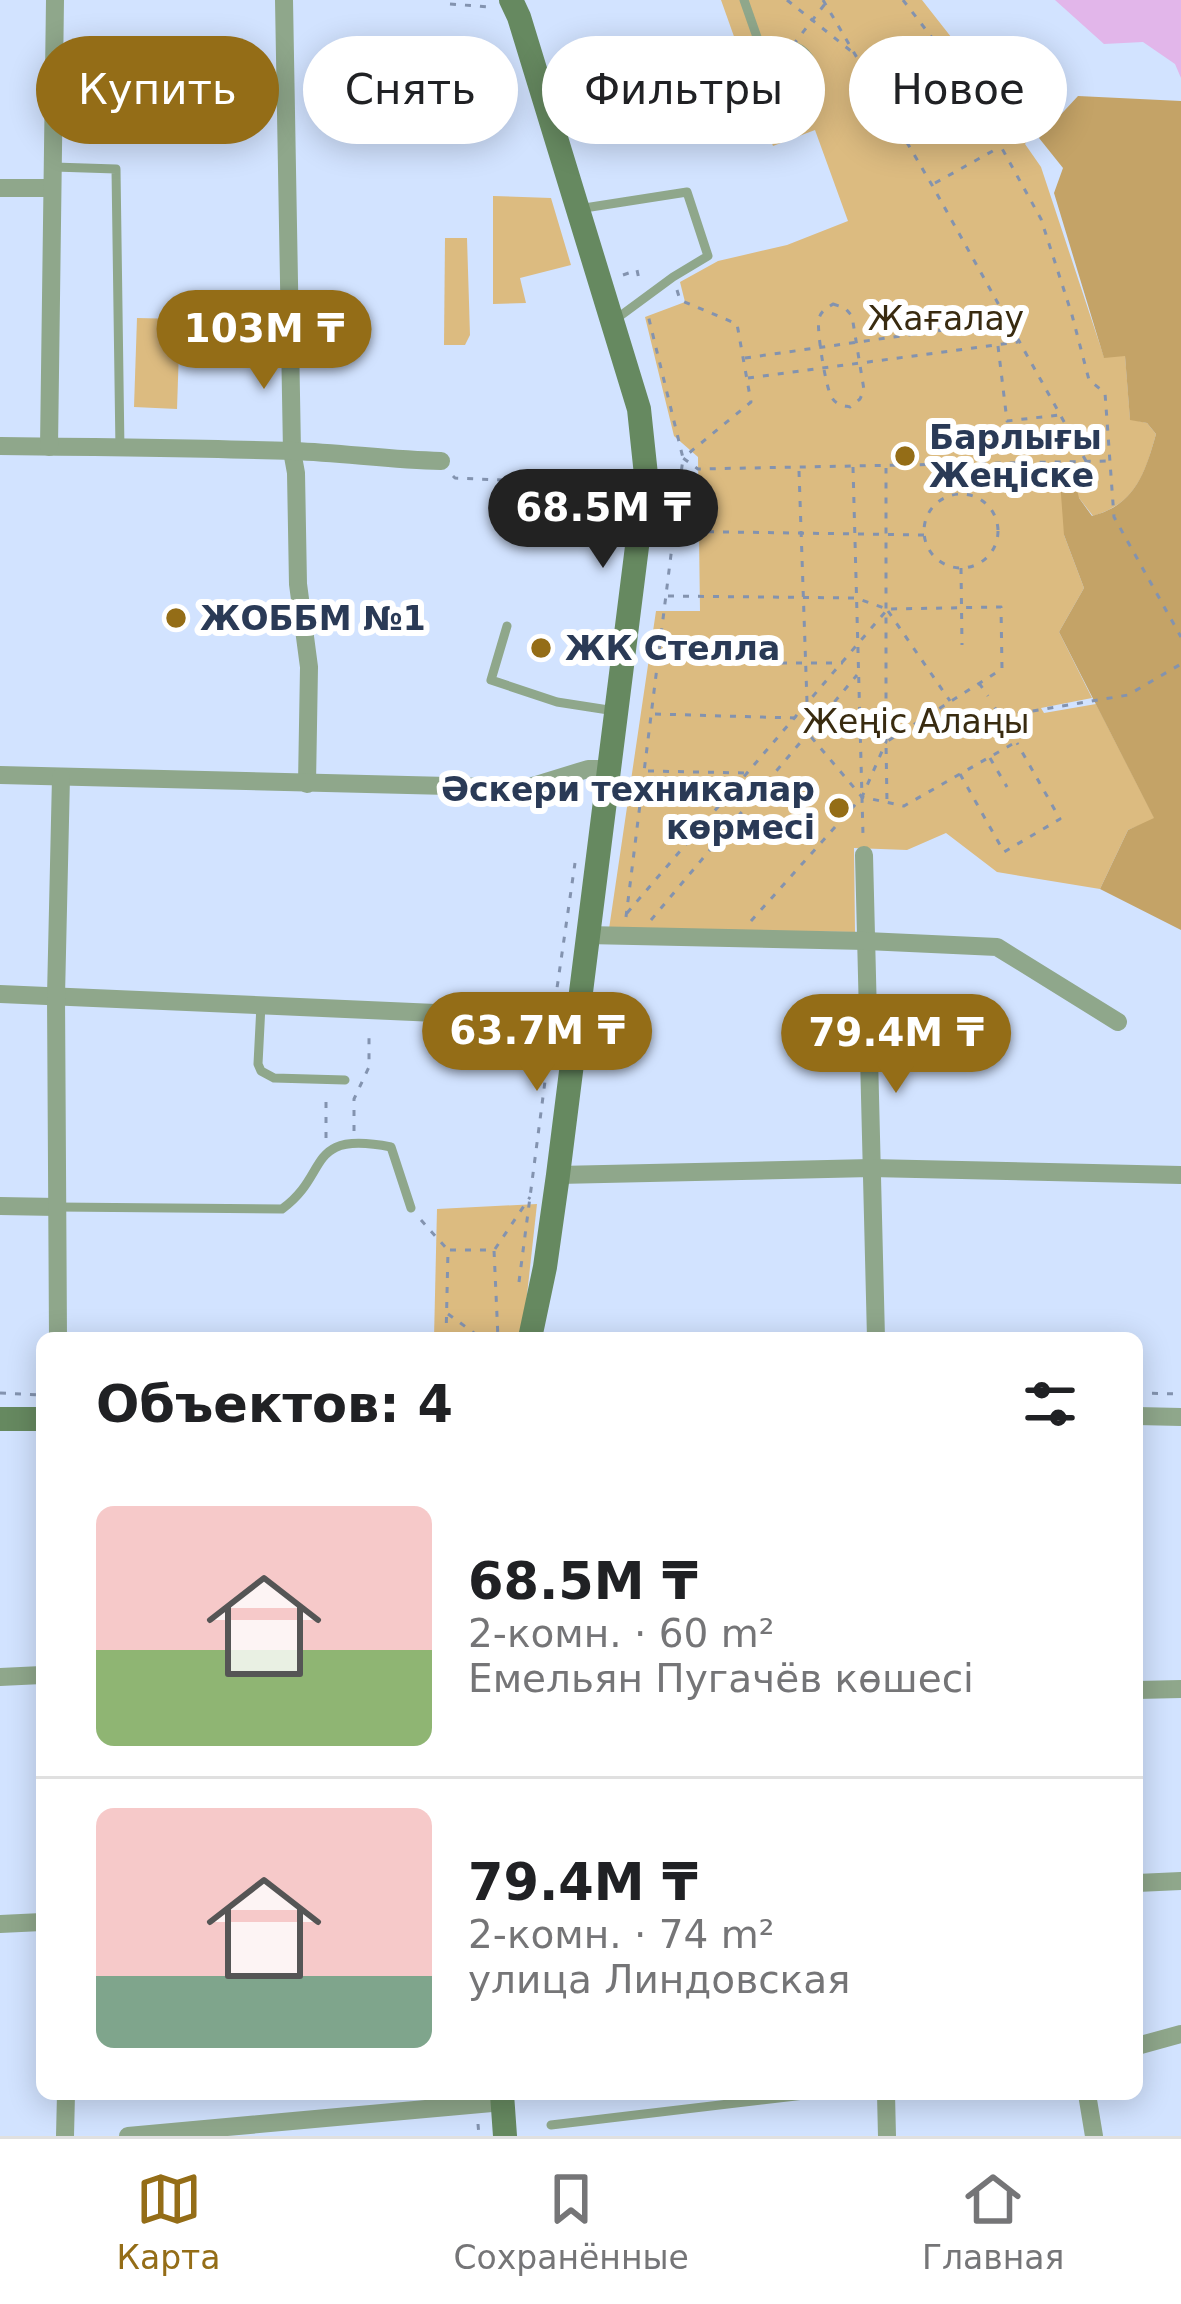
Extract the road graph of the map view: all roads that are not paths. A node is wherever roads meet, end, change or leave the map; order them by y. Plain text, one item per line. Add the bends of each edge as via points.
1 (56, 0) edge
2 (284, 0) edge
3 (511, 0) edge
4 (744, 0) edge
5 (757, 36) edge
6 (764, 57) joint
7 (52, 166) junction
8 (0, 188) edge
9 (52, 188) junction
10 (578, 209) junction
11 (613, 321) junction
12 (0, 446) edge
13 (49, 447) junction
14 (120, 449) junction
15 (292, 451) junction
16 (441, 461) road end
17 (507, 626) dead end
18 (615, 711) junction
19 (608, 769) junction
20 (0, 775) edge
21 (61, 777) junction
22 (308, 784) junction
23 (864, 855) road end
24 (586, 935) junction
25 (866, 941) junction
26 (0, 994) edge
27 (56, 995) junction
28 (261, 1005) junction
29 (564, 1019) junction
30 (1118, 1022) dead end
31 (345, 1080) dead end
32 (871, 1168) junction
33 (558, 1175) junction
34 (1181, 1175) edge
35 (0, 1206) edge
36 (57, 1207) junction
37 (411, 1208) road end
38 (58, 1332) edge
39 (538, 1332) edge
40 (876, 1332) edge
41 (1143, 1416) edge
42 (1181, 1417) edge
43 (0, 1419) edge
44 (36, 1419) edge
45 (36, 1675) edge
46 (0, 1677) edge
47 (1181, 1689) edge
48 (1143, 1690) edge
49 (1181, 1881) edge
50 (1143, 1883) edge
51 (36, 1922) edge
52 (0, 1924) edge
53 (1181, 2034) edge
54 (1143, 2044) edge
55 (65, 2100) edge
56 (483, 2100) edge
57 (503, 2100) edge
58 (761, 2100) edge
59 (886, 2100) edge
60 (1088, 2100) edge
61 (551, 2125) dead end
62 (65, 2136) edge
63 (128, 2136) edge
64 (505, 2136) edge
65 (887, 2136) edge
66 (1094, 2136) edge

1 - 7 street
2 - 15 street
3 - 10 street
4 - 5 lane
6 - 6 lane via 776,46 808,54 809,86 796,97 765,89
7 - 9 street
7 - 14 lane via 116,169
8 - 9 street
9 - 13 street
10 - 11 street
10 - 11 lane via 687,192 708,256
11 - 18 street via 639,409 646,475
12 - 13 street
13 - 14 street
14 - 15 street
15 - 16 street
15 - 22 street via 309,668
17 - 18 lane via 491,680
18 - 19 street
19 - 22 street via 526,788
19 - 24 street
20 - 21 street
21 - 22 street
21 - 27 street
23 - 25 street
24 - 25 street
24 - 29 street
25 - 30 street via 998,947
25 - 32 street
26 - 27 street
27 - 28 street
27 - 36 street
28 - 29 street
28 - 31 lane via 261,1071
29 - 33 street
32 - 33 street
32 - 34 street
32 - 40 street
33 - 39 street
35 - 36 street
36 - 37 lane via 282,1209 326,1152 354,1145 391,1147
36 - 38 street
41 - 42 street
43 - 44 street
45 - 46 street
47 - 48 street
49 - 50 street
51 - 52 street
53 - 54 street
55 - 62 street
56 - 63 street
57 - 64 street
58 - 61 lane
59 - 65 street
60 - 66 street

